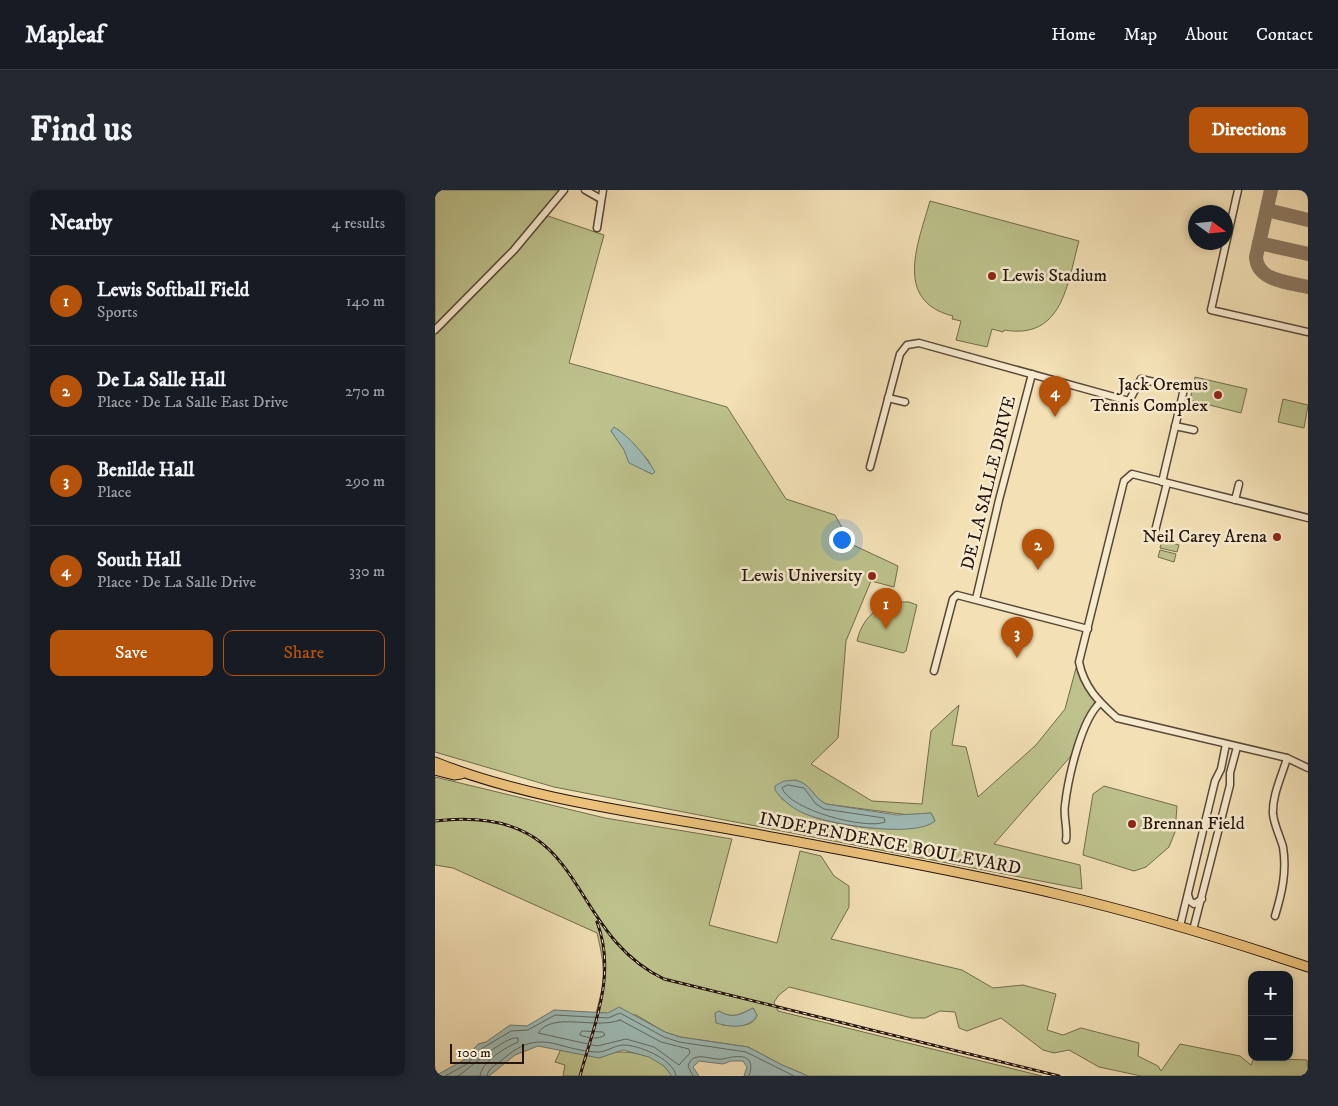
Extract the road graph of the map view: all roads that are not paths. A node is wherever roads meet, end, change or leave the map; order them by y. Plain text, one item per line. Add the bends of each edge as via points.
1 (564, 190) edge
2 (585, 190) edge
3 (603, 190) edge
4 (1238, 190) edge
5 (601, 199) junction
6 (597, 228) dead end
7 (435, 330) edge
8 (1308, 332) edge
9 (1032, 374) junction
10 (888, 398) junction
11 (905, 402) dead end
12 (1175, 426) junction
13 (1195, 430) dead end
14 (870, 467) dead end
15 (1165, 483) junction
16 (1239, 484) dead end
17 (1235, 500) junction
18 (1308, 518) edge
19 (1155, 531) dead end
20 (976, 599) junction
21 (1088, 629) junction
22 (934, 671) dead end
23 (1100, 703) junction
24 (1227, 744) junction
25 (1237, 747) junction
26 (1287, 758) junction
27 (435, 762) edge
28 (1308, 768) edge
29 (435, 770) edge
30 (461, 774) junction
31 (1066, 840) dead end
32 (1188, 894) junction
33 (1203, 898) junction
34 (1275, 916) dead end
35 (1180, 926) junction
36 (1193, 930) junction
37 (1308, 967) edge

1 - 7 street via 514,250
2 - 5 street
3 - 5 street
4 - 8 street via 1211,310
5 - 6 street
9 - 10 street via 919,343 907,345 900,354
9 - 12 street via 1129,401 1141,379 1184,389
9 - 20 street, DE LA SALLE DRIVE
10 - 11 street
10 - 14 street
12 - 13 street
12 - 15 street
15 - 17 street
15 - 19 street
15 - 21 street via 1132,474 1125,481
16 - 17 street
17 - 18 street
20 - 21 street
20 - 22 street via 957,595 953,599
21 - 23 street via 1079,662 1082,677
23 - 24 street via 1117,718
23 - 31 street via 1089,719 1074,759 1065,806
24 - 25 street
24 - 32 street via 1215,780
25 - 26 street
25 - 33 street
26 - 28 street
26 - 34 street via 1273,808 1285,869
27 - 30 main road, INDEPENDENCE BOULEVARD
29 - 30 main road, INDEPENDENCE BOULEVARD
30 - 35 main road, INDEPENDENCE BOULEVARD via 588,802 989,879
32 - 33 street via 1194,904
32 - 35 street
33 - 36 street
35 - 36 main road, INDEPENDENCE BOULEVARD
36 - 37 main road, INDEPENDENCE BOULEVARD

